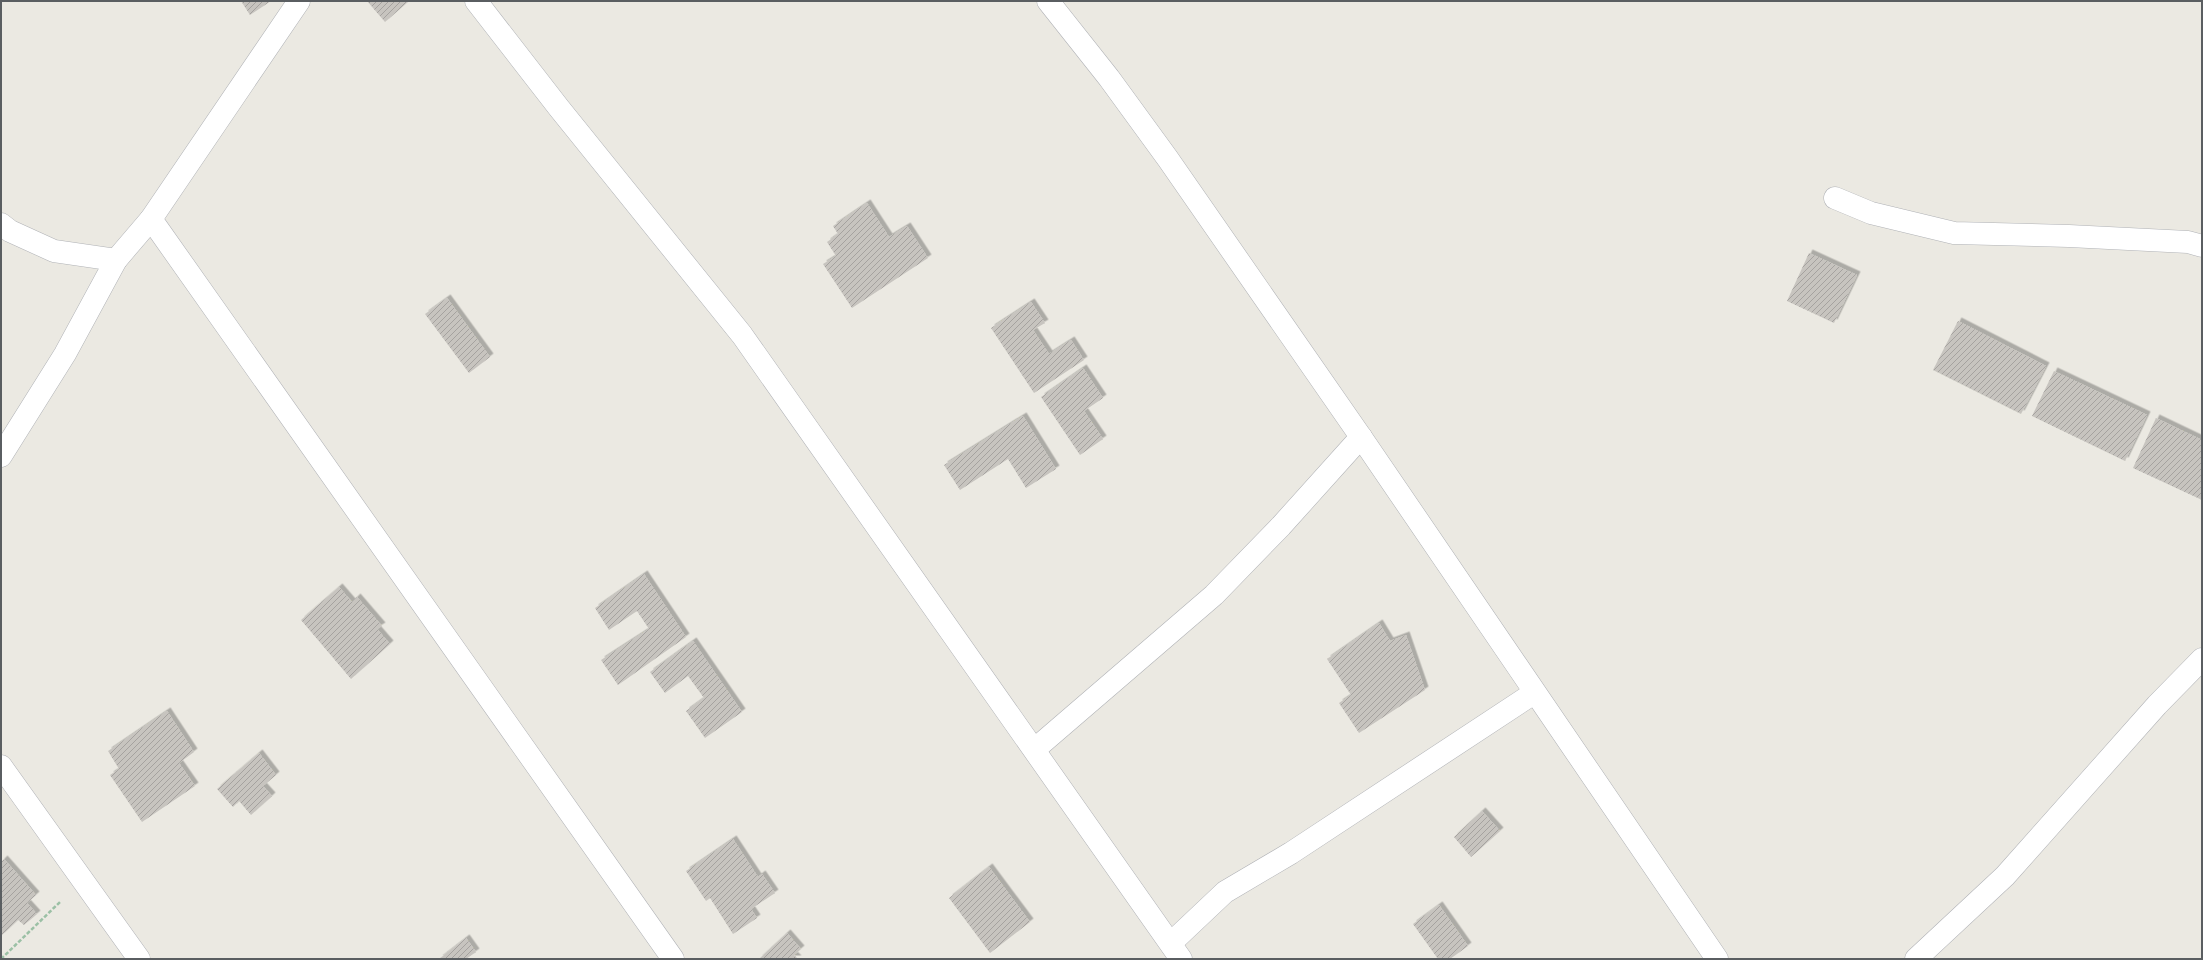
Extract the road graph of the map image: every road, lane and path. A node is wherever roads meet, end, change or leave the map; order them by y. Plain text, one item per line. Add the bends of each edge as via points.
1 (299, 1) edge
2 (476, 1) edge
3 (1048, 1) edge
4 (1835, 198) dead end
5 (151, 219) junction
6 (1, 224) edge
7 (2202, 246) edge
8 (116, 260) junction
9 (1361, 437) junction
10 (1, 456) edge
11 (2202, 660) edge
12 (1534, 693) junction
13 (1035, 749) junction
14 (1, 766) edge
15 (1, 791) edge
16 (23, 798) junction
17 (83, 879) junction
18 (1176, 951) edge
19 (1, 959) edge
20 (139, 959) edge
21 (673, 959) edge
22 (1717, 959) edge
23 (1916, 959) edge

1 - 5 street
2 - 13 street via 742,335
3 - 9 street via 1164,153
4 - 7 street via 1871,213 1954,233 2093,237 2188,242
5 - 8 street
5 - 21 street
6 - 8 street via 10,231 54,251
8 - 10 street via 65,354
9 - 12 street
9 - 13 street via 1281,526 1214,595
11 - 23 street via 2157,705 2005,876
12 - 18 street via 1291,853 1225,892
12 - 22 street
13 - 18 street
14 - 16 street
15 - 16 street
16 - 17 street
17 - 19 path
17 - 20 street

